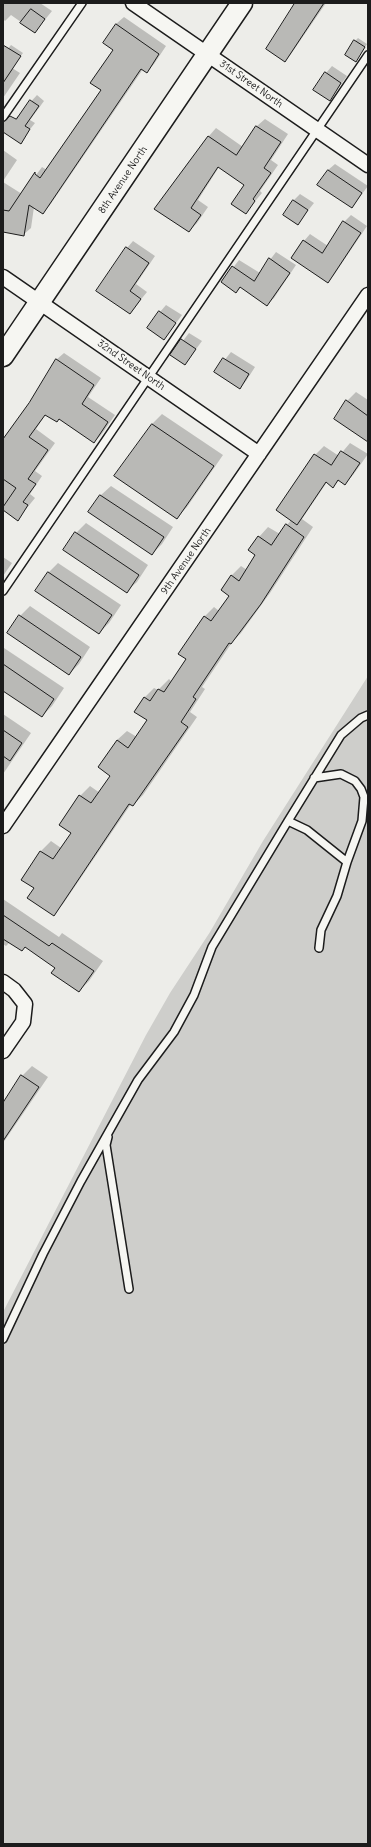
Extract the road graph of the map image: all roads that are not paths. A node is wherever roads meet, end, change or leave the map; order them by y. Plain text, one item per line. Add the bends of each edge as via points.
1 (82, 3) edge
2 (133, 3) edge
3 (242, 3) edge
4 (208, 54) junction
5 (368, 55) edge
6 (3, 117) edge
7 (317, 130) junction
8 (368, 165) edge
9 (3, 277) edge
10 (368, 294) edge
11 (40, 302) junction
12 (3, 356) edge
13 (149, 377) junction
14 (259, 454) junction
15 (3, 591) edge
16 (368, 715) edge
17 (314, 778) junction
18 (288, 821) junction
19 (3, 826) edge
20 (347, 862) junction
21 (319, 948) dead end
22 (3, 982) edge
23 (3, 1051) edge
24 (110, 1130) junction
25 (129, 1289) dead end
26 (3, 1339) edge

1 - 6 lane
2 - 4 street, 31st Street North
3 - 4 street, 8th Avenue North
4 - 7 street, 31st Street North
4 - 11 street, 8th Avenue North
5 - 7 lane
7 - 8 street, 31st Street North
7 - 13 lane
9 - 11 street, 32nd Street North
10 - 14 street, 9th Avenue North
11 - 12 street, 8th Avenue North
11 - 13 street, 32nd Street North
13 - 14 street, 32nd Street North
13 - 15 lane
14 - 19 street, 9th Avenue North
16 - 17 lane via 341,735
17 - 18 lane
17 - 20 lane via 341,774 355,781 364,796 362,821
18 - 20 lane via 307,830
18 - 24 lane via 212,947 194,995 174,1032 138,1080
20 - 21 lane via 337,896 321,930
22 - 23 street via 14,990 25,1004 23,1022
24 - 25 lane via 106,1145
24 - 26 lane via 43,1254

